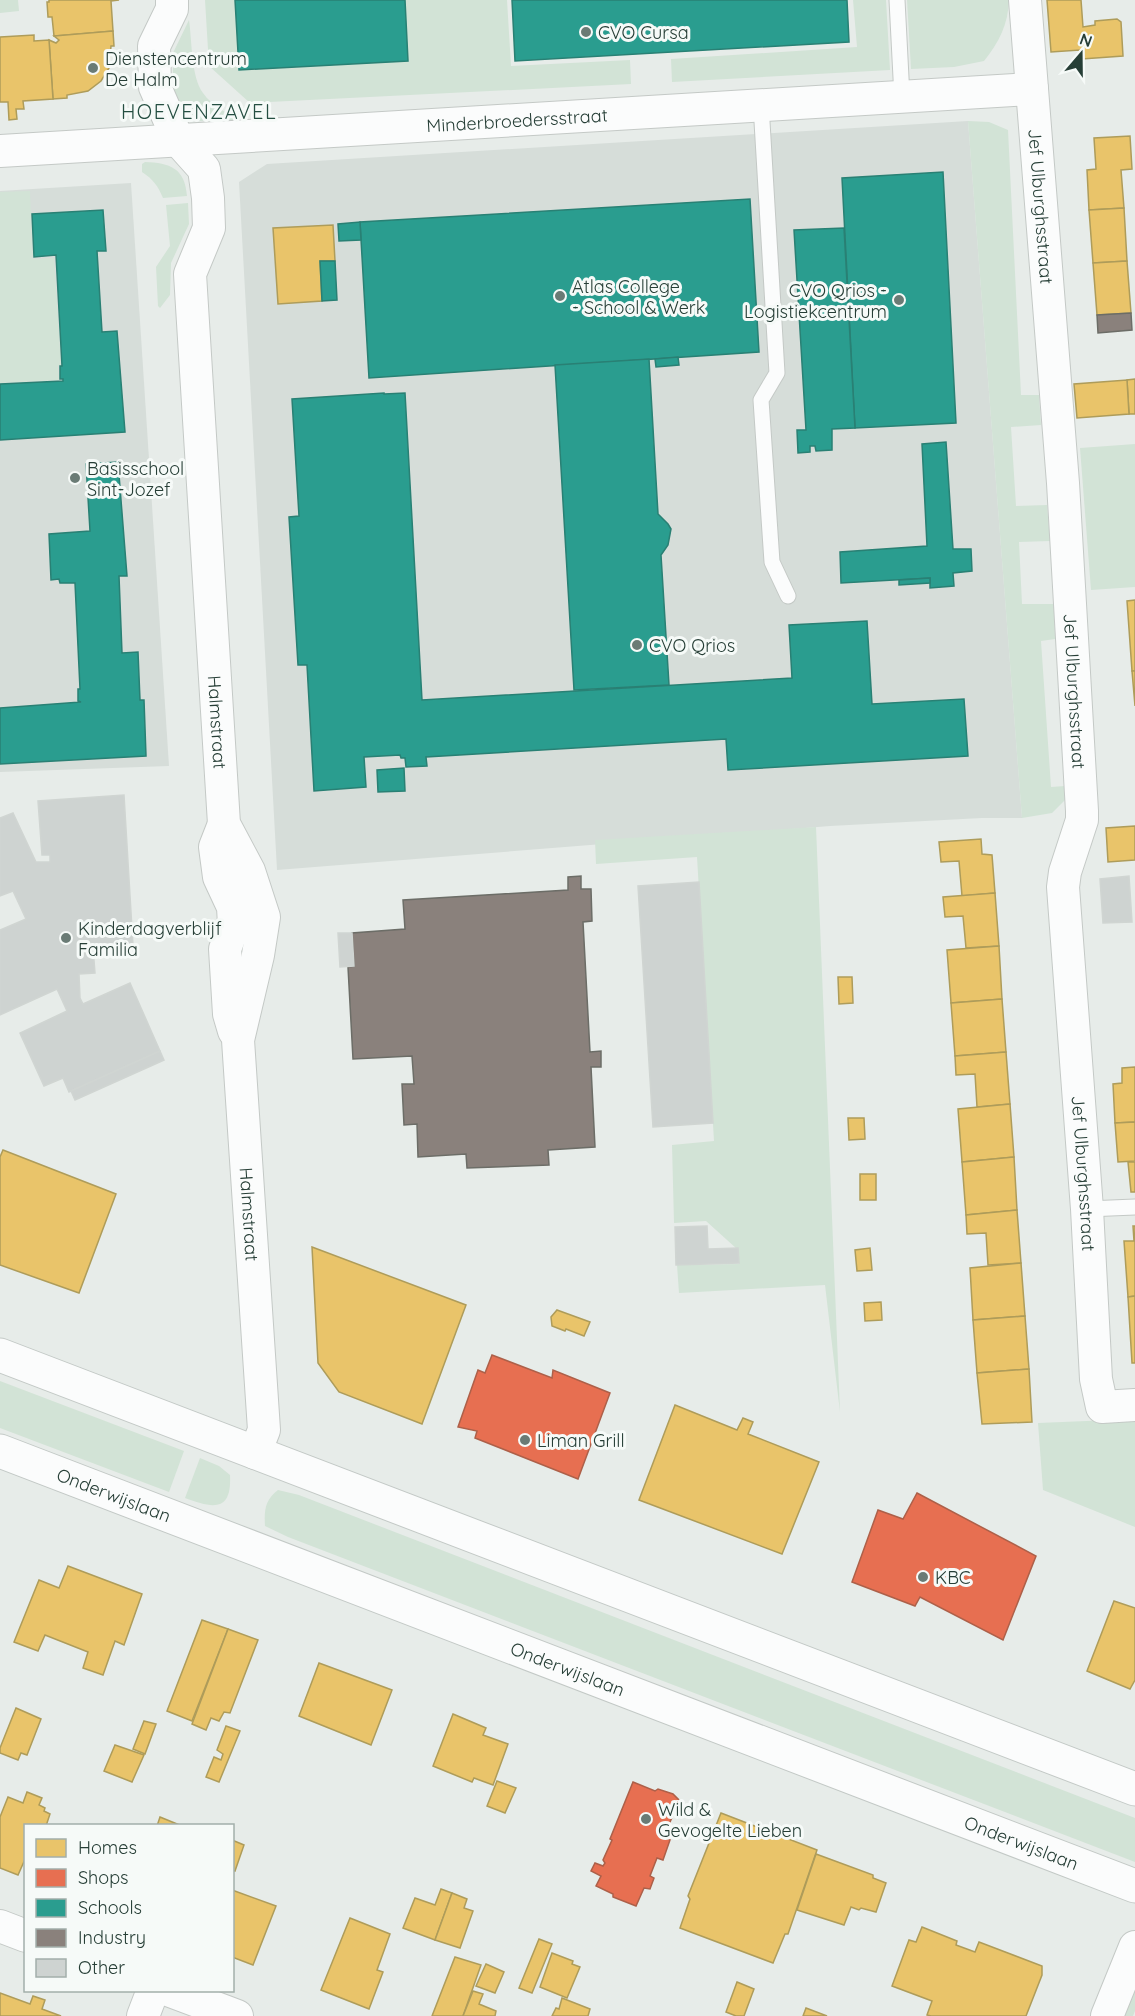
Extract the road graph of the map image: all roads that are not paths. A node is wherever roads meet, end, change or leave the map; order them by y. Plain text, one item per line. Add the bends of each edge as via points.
1 (172, 0) edge
2 (897, 0) edge
3 (1025, 0) edge
4 (1032, 89) junction
5 (902, 97) junction
6 (761, 105) junction
7 (178, 140) junction
8 (0, 151) edge
9 (788, 597) dead end
10 (1135, 1207) edge
11 (1087, 1209) junction
12 (0, 1355) edge
13 (1135, 1405) edge
14 (0, 1451) edge
15 (255, 1453) junction
16 (1135, 1789) edge
17 (1135, 1886) edge
18 (0, 1926) edge
19 (24, 1935) edge
20 (1135, 1947) edge
21 (152, 1992) edge
22 (173, 1992) edge
23 (143, 2016) edge
24 (237, 2016) edge
25 (1107, 2016) edge

1 - 7 street, Halmstraat via 172,9 154,46 155,87
2 - 5 lane
3 - 4 street, Jef Ulburghsstraat
4 - 5 street, Minderbroedersstraat
4 - 11 street, Jef Ulburghsstraat via 1063,483 1082,811 1063,887
5 - 6 street, Minderbroedersstraat
6 - 7 street, Minderbroedersstraat
6 - 9 lane via 777,373 761,400 772,562
7 - 8 street, Minderbroedersstraat
7 - 15 street, Halmstraat via 204,169 208,198 209,228 189,274 224,824 249,871 264,917 238,1040 264,1430
10 - 11 lane
11 - 13 street, Jef Ulburghsstraat via 1096,1379 1102,1407
12 - 15 main road
14 - 17 main road, Onderwijslaan
15 - 16 main road
18 - 19 street
20 - 25 street
21 - 23 street
22 - 24 street

